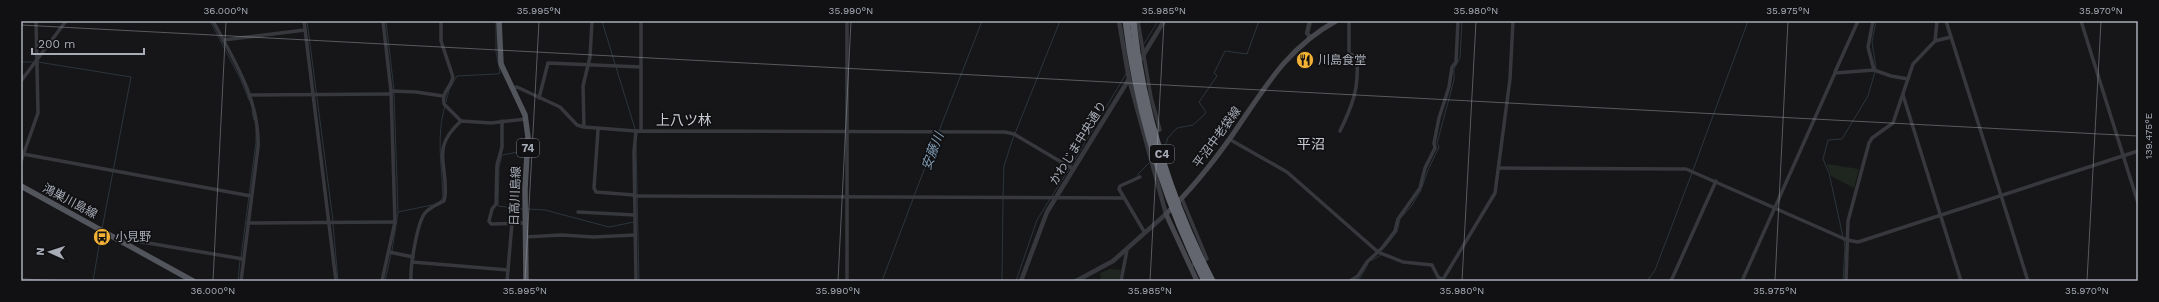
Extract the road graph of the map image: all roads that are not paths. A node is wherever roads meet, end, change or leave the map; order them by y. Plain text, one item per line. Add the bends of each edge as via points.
1 (36, 21) edge
2 (66, 21) edge
3 (213, 21) edge
4 (304, 21) edge
5 (383, 21) edge
6 (441, 21) edge
7 (499, 21) edge
8 (592, 21) edge
9 (641, 21) edge
10 (848, 21) edge
11 (1119, 21) edge
12 (1126, 21) edge
13 (1133, 21) edge
14 (1138, 21) edge
15 (1164, 21) edge
16 (1310, 21) edge
17 (1336, 21) edge
18 (1349, 21) edge
19 (1458, 21) edge
20 (1513, 21) edge
21 (1858, 21) edge
22 (1873, 21) edge
23 (1937, 21) edge
24 (1946, 21) edge
25 (2081, 21) edge
26 (305, 30) junction
27 (1310, 36) junction
28 (1951, 37) junction
29 (223, 40) junction
30 (1935, 41) junction
31 (1144, 54) junction
32 (38, 60) junction
33 (588, 66) junction
34 (641, 67) junction
35 (1874, 70) junction
36 (1835, 72) junction
37 (1129, 79) junction
38 (1908, 79) junction
39 (21, 81) edge
40 (511, 88) junction
41 (391, 93) junction
42 (1903, 94) junction
43 (250, 95) junction
44 (314, 95) junction
45 (443, 96) junction
46 (539, 98) junction
47 (526, 119) junction
48 (461, 121) junction
49 (502, 122) junction
50 (584, 127) junction
51 (598, 130) junction
52 (640, 130) junction
53 (636, 131) junction
54 (847, 131) junction
55 (1340, 131) dead end
56 (1142, 134) junction
57 (1229, 139) junction
58 (2138, 151) edge
59 (23, 154) junction
60 (2123, 156) junction
61 (21, 161) edge
62 (1499, 168) junction
63 (1073, 169) junction
64 (1140, 176) dead end
65 (1716, 181) junction
66 (21, 186) edge
67 (2000, 194) junction
68 (634, 195) junction
69 (251, 196) junction
70 (847, 196) junction
71 (1056, 197) junction
72 (1123, 198) junction
73 (1182, 199) junction
74 (2138, 203) edge
75 (1774, 208) junction
76 (578, 212) dead end
77 (1166, 214) junction
78 (1940, 214) junction
79 (635, 215) junction
80 (330, 222) junction
81 (395, 222) junction
82 (248, 223) junction
83 (512, 223) junction
84 (525, 223) junction
85 (1145, 233) junction
86 (635, 234) junction
87 (525, 237) junction
88 (1847, 240) junction
89 (126, 244) junction
90 (1127, 250) junction
91 (389, 252) junction
92 (1378, 252) junction
93 (413, 257) junction
94 (243, 260) junction
95 (412, 262) junction
96 (1190, 266) junction
97 (508, 270) junction
98 (1442, 280) edge
99 (193, 281) edge
100 (240, 281) edge
101 (336, 281) edge
102 (382, 281) edge
103 (411, 281) edge
104 (507, 281) edge
105 (526, 281) edge
106 (636, 281) edge
107 (847, 281) edge
108 (1021, 281) edge
109 (1076, 281) edge
110 (1121, 281) edge
111 (1197, 281) edge
112 (1205, 281) edge
113 (1212, 281) edge
114 (1350, 281) edge
115 (1671, 281) edge
116 (1742, 281) edge
117 (1846, 281) edge
118 (1961, 281) edge
119 (2028, 281) edge

1 - 32 street
2 - 32 street
3 - 29 street
4 - 26 street
5 - 41 street
6 - 45 street via 441,40 453,77
7 - 40 main road, 日高川島線 / 74 via 501,64
8 - 33 street
9 - 34 street
10 - 54 street
11 - 37 street
12 - 112 highway, C4, bridge via 1138,86 1156,158 1181,229
13 - 113 highway, C4, bridge via 1142,77 1162,156 1187,227
14 - 31 street
15 - 31 street, かわじま中央通り
16 - 27 street
17 - 27 main road, 平沼中老袋線
18 - 55 street via 1349,53 1357,58 1358,71 1354,102
19 - 92 street via 1457,58 1452,67 1449,87 1439,118 1433,153 1425,168 1420,188 1398,219 1395,231
20 - 62 street via 1510,79
21 - 36 street
22 - 35 street via 1868,46
23 - 30 street
24 - 28 street
25 - 60 street
26 - 29 street
26 - 44 street
27 - 57 main road, 平沼中老袋線 via 1274,74
28 - 30 street
28 - 67 street
29 - 43 street
30 - 38 street via 1913,64
31 - 37 street, かわじま中央通り
31 - 56 street via 1151,97 1160,130
32 - 39 street
32 - 59 street via 38,113
33 - 34 street
33 - 46 street via 548,64
33 - 50 street via 583,86
34 - 52 street
35 - 36 street
35 - 38 street
36 - 75 street
37 - 56 street
37 - 63 street, かわじま中央通り
38 - 42 street
40 - 46 street via 517,88
40 - 47 main road, 日高川島線 / 74
41 - 44 street
41 - 45 street via 415,92
41 - 81 street
42 - 78 street
42 - 88 street via 1893,123 1869,143 1854,197
43 - 44 street
43 - 69 street via 258,128
44 - 80 street
45 - 48 street via 444,104
46 - 50 street via 560,108 577,125
47 - 49 street
47 - 84 main road, 日高川島線 / 74 via 528,142
48 - 49 street
48 - 93 street via 450,134 442,150 444,201 430,208 423,216
49 - 83 street via 496,204 489,221 491,224
50 - 51 street
51 - 53 street
51 - 68 street via 594,188 596,192
52 - 53 street
52 - 54 street
53 - 68 street
54 - 63 street via 1005,132 1014,134
54 - 70 street
56 - 77 street
57 - 73 main road, 平沼中老袋線
57 - 92 street via 1287,172
58 - 60 street
59 - 61 street
59 - 69 street
60 - 67 street
60 - 74 street
62 - 65 street via 1682,169
62 - 98 street via 1493,196
63 - 71 street, かわじま中央通り
64 - 72 street via 1119,188
65 - 75 street
65 - 115 street
66 - 89 main road, 鴻巣川島線
67 - 78 street
67 - 119 street
68 - 70 street
68 - 79 street
69 - 82 street
70 - 71 street
70 - 107 street
71 - 72 street
71 - 108 street, かわじま中央通り via 1043,219
72 - 85 street
73 - 77 main road, 平沼中老袋線
73 - 96 street via 1207,258
75 - 88 street
75 - 116 street
76 - 79 street
77 - 85 street
77 - 96 main road
78 - 88 street via 1866,240
78 - 118 street
79 - 86 street
80 - 81 street
80 - 82 street
80 - 101 street
81 - 91 street
82 - 94 street
83 - 84 street
83 - 97 street
84 - 87 main road, 日高川島線 / 74
85 - 90 street
86 - 87 street
86 - 106 street
87 - 105 main road, 日高川島線 / 74
88 - 117 street
89 - 94 street via 130,240
89 - 99 main road, 鴻巣川島線
90 - 109 street via 1113,261
90 - 110 street
91 - 93 street
91 - 102 street
92 - 98 street via 1403,262 1432,265
92 - 114 street via 1367,262 1358,276
93 - 95 street
94 - 100 street
95 - 97 street
95 - 103 street
96 - 111 main road
97 - 104 street

